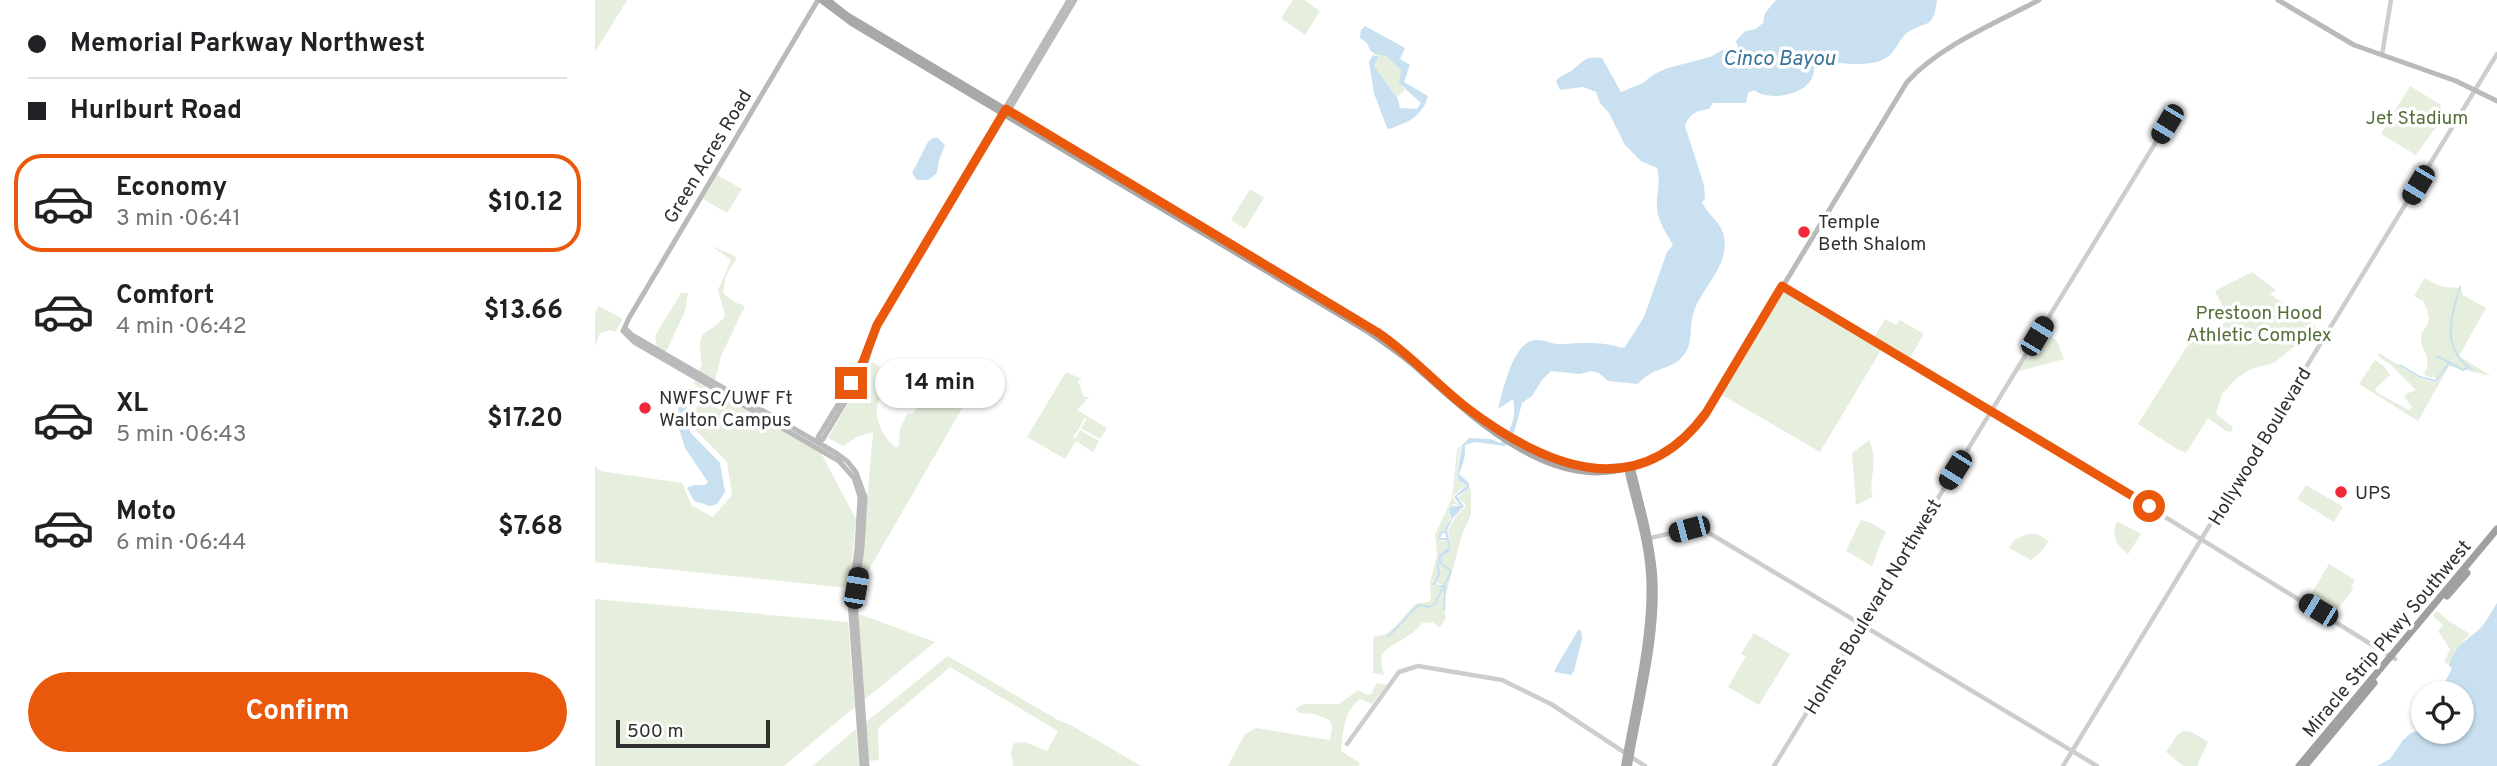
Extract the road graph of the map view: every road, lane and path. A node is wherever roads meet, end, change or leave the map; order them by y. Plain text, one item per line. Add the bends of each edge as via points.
1 (817, 0) edge
2 (828, 0) edge
3 (1069, 0) edge
4 (1075, 0) edge
5 (2039, 0) edge
6 (2278, 0) edge
7 (2391, 0) edge
8 (2497, 54) edge
9 (2382, 56) junction
10 (2475, 90) junction
11 (2497, 102) edge
12 (1013, 103) junction
13 (1005, 112) junction
14 (1017, 116) junction
15 (2167, 124) dead end
16 (1038, 132) junction
17 (1260, 263) junction
18 (1782, 286) junction
19 (625, 328) junction
20 (1991, 410) junction
21 (823, 434) junction
22 (808, 437) junction
23 (1511, 439) junction
24 (816, 445) junction
25 (829, 449) junction
26 (1587, 468) junction
27 (1572, 469) junction
28 (1629, 471) junction
29 (1638, 513) junction
30 (1645, 521) junction
31 (2497, 529) edge
32 (2497, 537) edge
33 (1647, 539) junction
34 (2202, 539) junction
35 (1860, 625) junction
36 (2393, 657) junction
37 (1347, 744) dead end
38 (2072, 752) junction
39 (1628, 756) junction
40 (864, 766) edge
41 (1626, 766) edge
42 (1645, 766) edge
43 (1774, 766) edge
44 (2063, 766) edge
45 (2097, 766) edge
46 (2299, 766) edge
47 (2305, 766) edge

1 - 13 main road
1 - 19 main road, Green Acres Road
2 - 13 main road
3 - 13 main road
4 - 12 main road
5 - 18 main road via 1941,53 1912,76
6 - 9 main road via 2342,39
7 - 9 street
8 - 10 street, Hollywood Boulevard
9 - 10 main road
10 - 11 main road
10 - 34 street, Hollywood Boulevard
12 - 13 main road
12 - 14 main road
13 - 14 main road
13 - 16 main road
13 - 21 main road via 877,325 861,367
14 - 16 main road
15 - 20 street, Holmes Boulevard Northwest
16 - 17 main road
16 - 17 main road via 1248,260
17 - 23 main road via 1393,348 1465,412
18 - 20 street
18 - 28 main road via 1699,423 1666,452
19 - 22 main road
19 - 24 main road via 629,339
20 - 34 street
20 - 35 street, Holmes Boulevard Northwest
21 - 22 main road
21 - 24 main road
21 - 25 main road
22 - 24 main road
23 - 26 main road via 1552,459
23 - 27 main road via 1546,462
24 - 25 main road
24 - 40 main road via 843,464 860,497 850,601
25 - 40 main road via 854,468 865,497 855,601
26 - 27 main road
26 - 28 main road
27 - 28 main road
28 - 29 main road
28 - 30 main road via 1633,472
29 - 30 main road
29 - 33 main road
30 - 33 main road
31 - 36 highway, Miracle Strip Pkwy Southwest
32 - 36 highway, Miracle Strip Pkwy Southwest
33 - 35 street via 1704,530
33 - 39 main road via 1650,607
34 - 36 street
34 - 38 street, Hollywood Boulevard
35 - 38 street
35 - 43 street, Holmes Boulevard Northwest
36 - 46 highway, Miracle Strip Pkwy Southwest
36 - 47 highway, Miracle Strip Pkwy Southwest
37 - 39 street via 1399,672 1418,666 1502,680 1553,705
38 - 44 street, Hollywood Boulevard
38 - 45 street
39 - 41 main road
39 - 42 street

